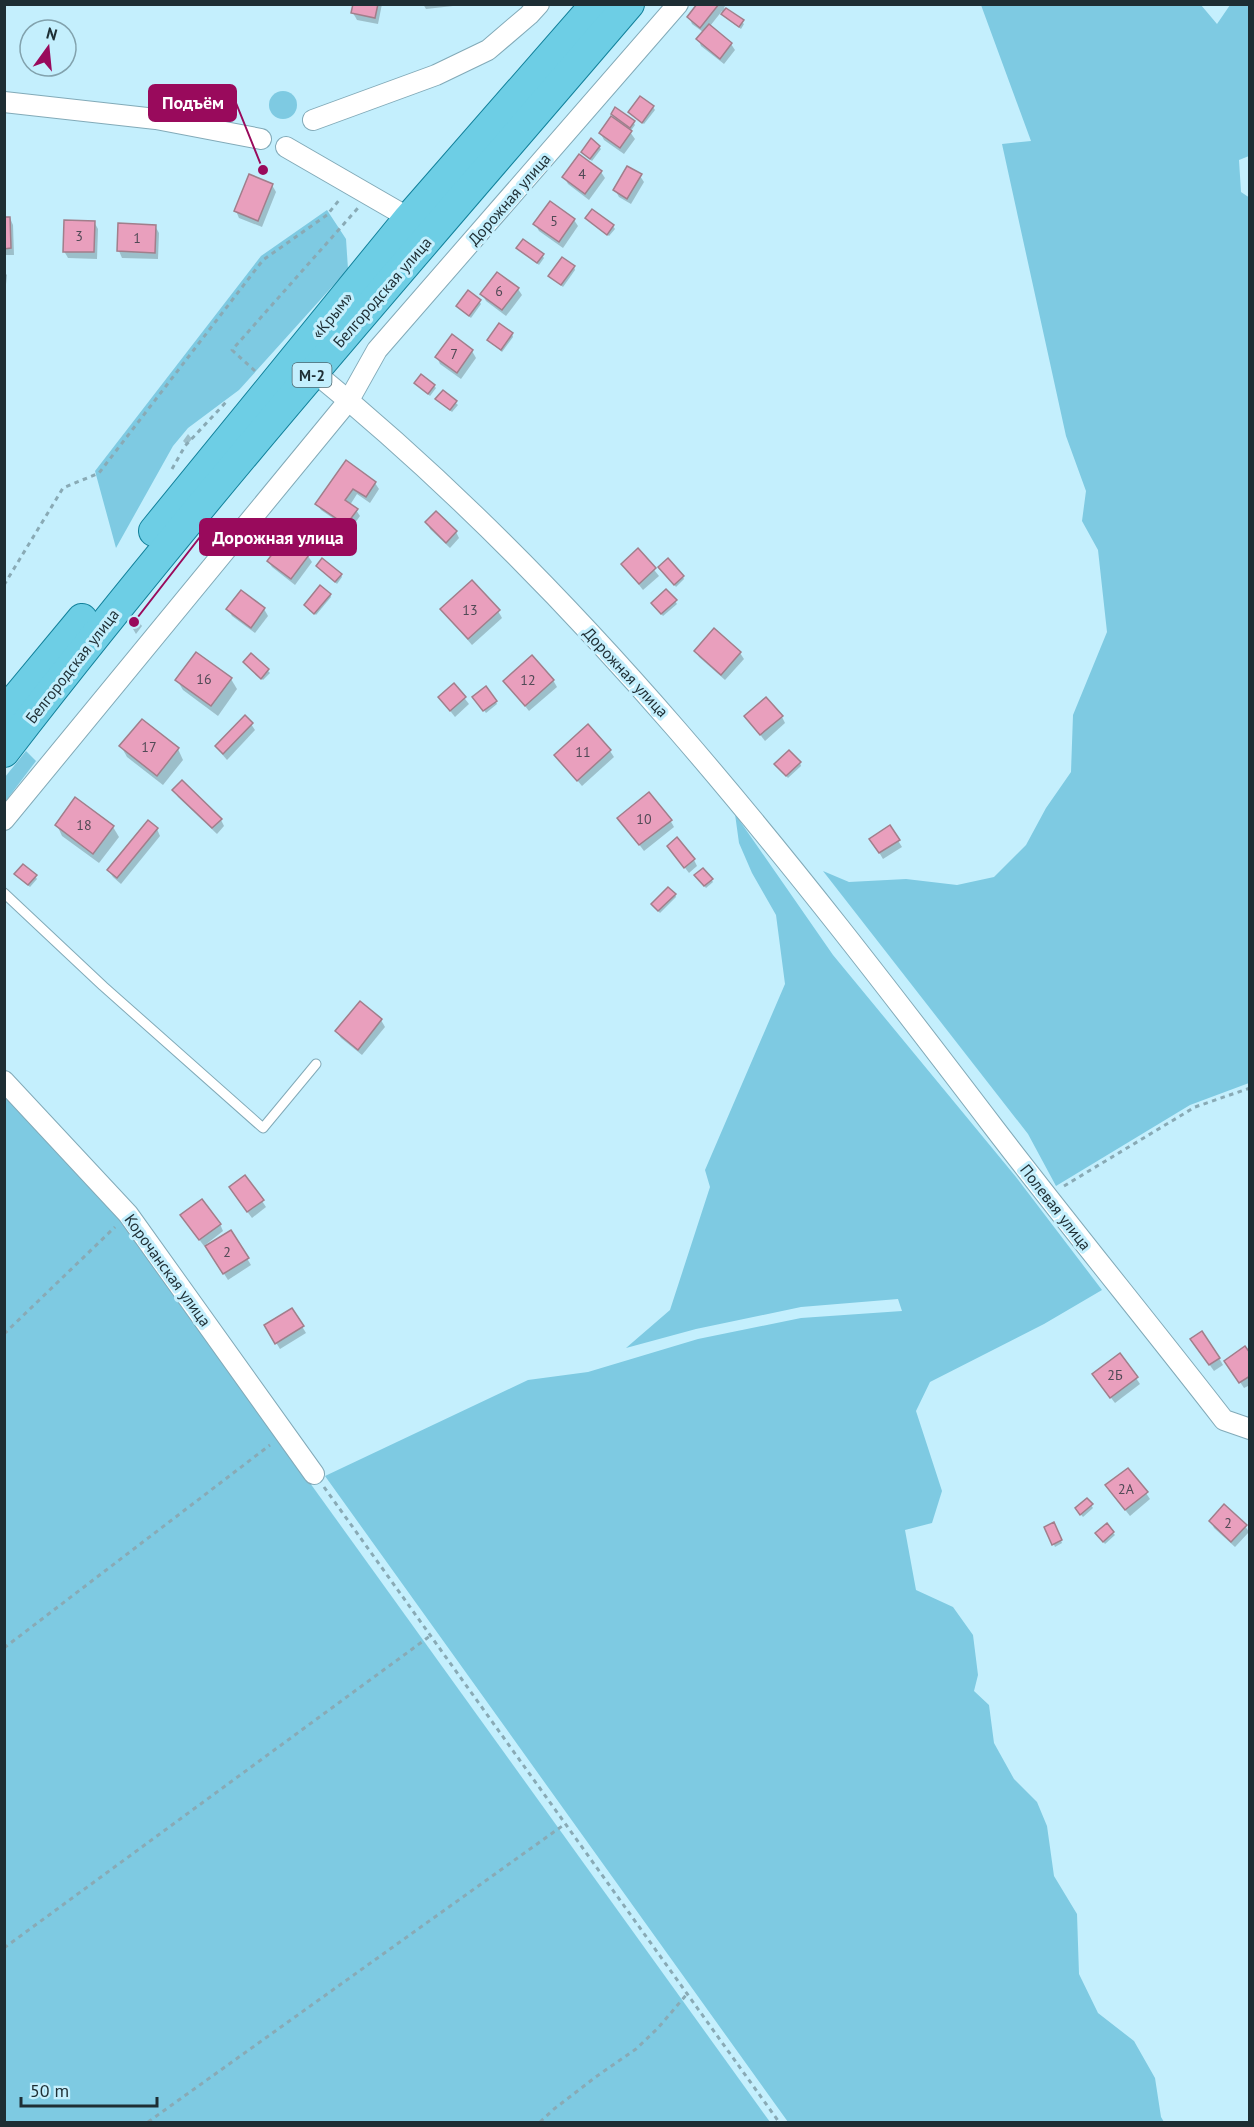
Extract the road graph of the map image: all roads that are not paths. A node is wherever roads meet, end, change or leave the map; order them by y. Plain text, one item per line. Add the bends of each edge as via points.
1 (539, 4) edge
2 (596, 4) edge
3 (629, 4) edge
4 (678, 4) edge
5 (4, 102) edge
6 (313, 120) dead end
7 (261, 139) dead end
8 (286, 147) dead end
9 (409, 218) junction
10 (314, 372) junction
11 (349, 400) junction
12 (4, 713) edge
13 (4, 752) edge
14 (4, 820) edge
15 (4, 893) edge
16 (874, 971) joint
17 (316, 1064) dead end
18 (4, 1082) edge
19 (1250, 1429) edge
20 (314, 1474) road end

1 - 6 street via 488,50 436,75
2 - 9 main road, «Крым» / М-2
3 - 10 main road, Белгородская улица / М-2
4 - 11 street, Дорожная улица via 377,350
5 - 7 street via 156,119
8 - 9 street
9 - 12 main road, «Крым» / М-2
10 - 11 street, Дорожная улица
10 - 13 main road, Белгородская улица / М-2 via 124,599
11 - 14 street, Дорожная улица
11 - 16 street, Дорожная улица via 531,570 657,705
15 - 17 lane via 263,1128
16 - 19 street, Полевая улица via 1224,1420
18 - 20 street, Корочанская улица via 128,1214

